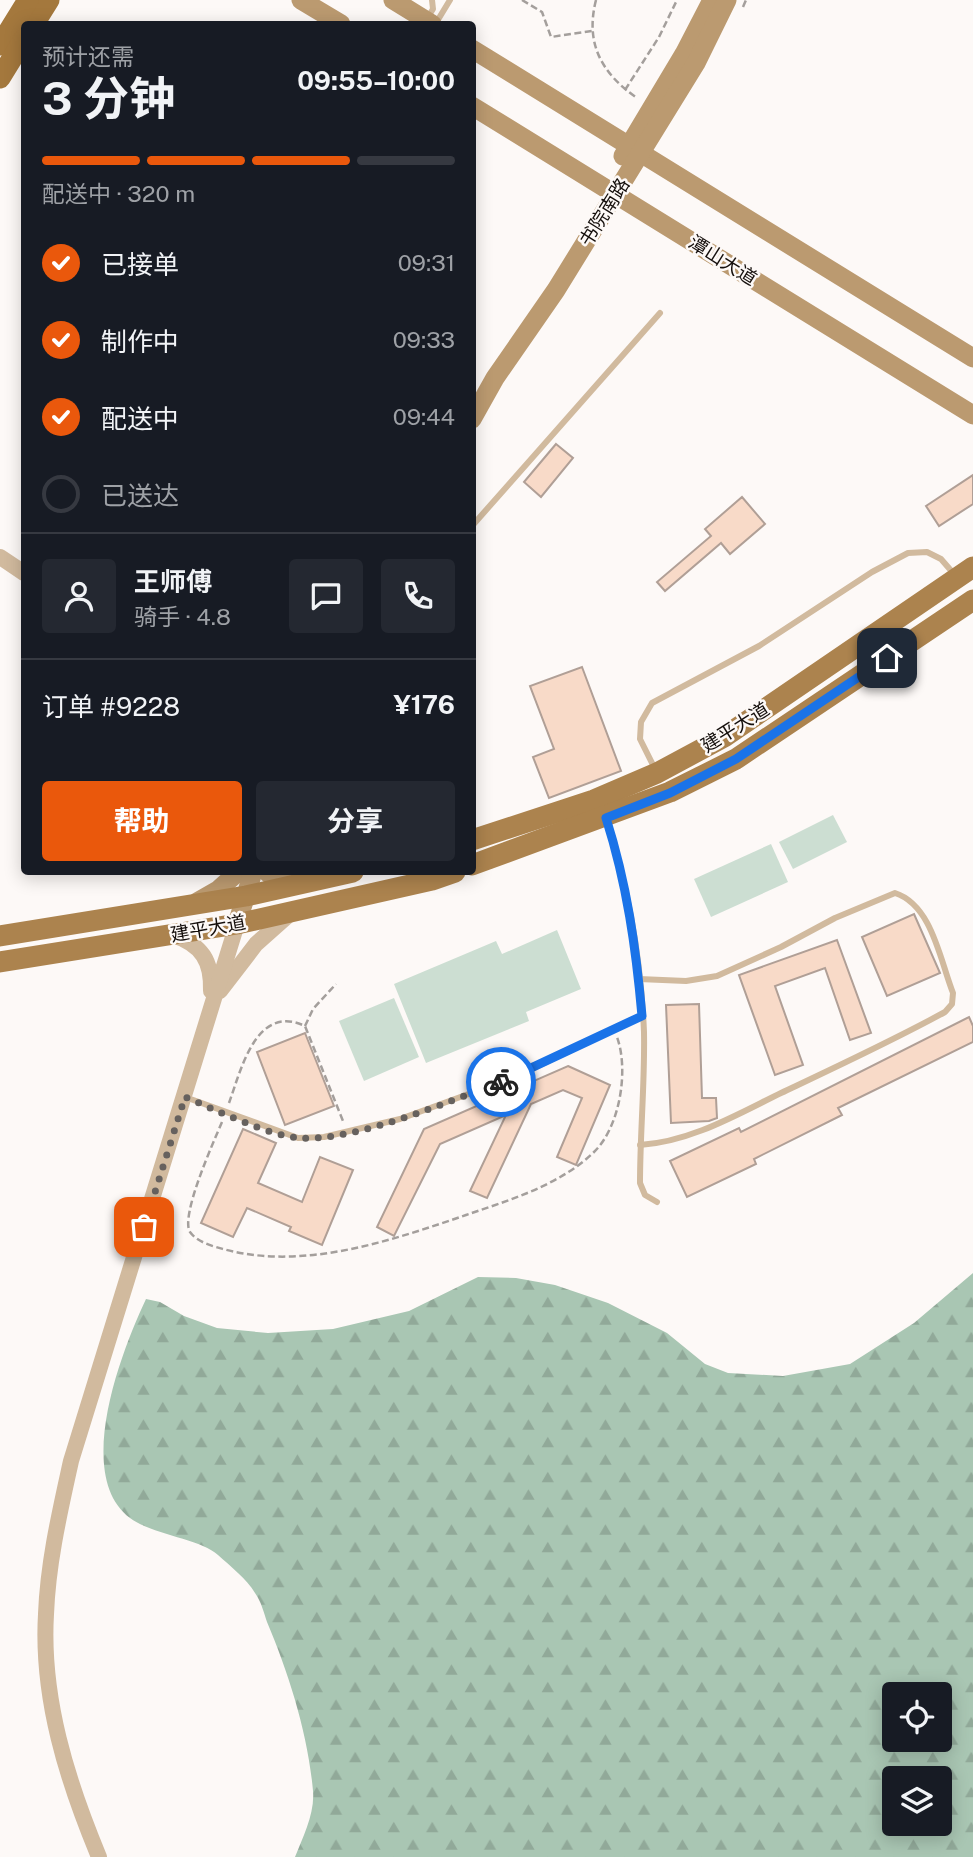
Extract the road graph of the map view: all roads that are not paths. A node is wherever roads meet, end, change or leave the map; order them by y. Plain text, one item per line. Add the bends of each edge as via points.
1 (27, 0) edge
2 (49, 0) edge
3 (301, 0) edge
4 (393, 0) edge
5 (432, 0) edge
6 (450, 0) edge
7 (712, 0) edge
8 (727, 0) edge
9 (36, 21) edge
10 (336, 21) edge
11 (428, 21) edge
12 (431, 21) edge
13 (433, 21) edge
14 (21, 44) edge
15 (0, 45) edge
16 (476, 51) edge
17 (0, 78) edge
18 (476, 108) edge
19 (635, 149) junction
20 (610, 190) junction
21 (660, 313) dead end
22 (973, 358) edge
23 (476, 412) edge
24 (973, 415) edge
25 (476, 521) edge
26 (0, 557) edge
27 (21, 571) edge
28 (965, 573) edge
29 (973, 600) edge
30 (657, 773) junction
31 (606, 818) junction
32 (476, 839) edge
33 (476, 864) edge
34 (235, 875) edge
35 (252, 875) edge
36 (270, 875) edge
37 (340, 875) edge
38 (443, 875) edge
39 (304, 883) junction
40 (246, 896) junction
41 (192, 904) junction
42 (294, 911) junction
43 (237, 924) junction
44 (171, 934) junction
45 (0, 936) edge
46 (0, 961) edge
47 (639, 979) junction
48 (211, 1004) junction
49 (642, 1016) junction
50 (185, 1097) junction
51 (640, 1145) junction
52 (657, 1202) dead end
53 (99, 1857) edge

1 - 15 highway
2 - 9 highway
3 - 10 main road
4 - 11 main road
5 - 12 lane
6 - 13 lane
7 - 19 main road
8 - 19 main road via 696,63
14 - 17 highway
16 - 19 main road
18 - 20 main road, 潭山大道
19 - 20 main road
19 - 22 main road
20 - 23 main road via 545,284
20 - 24 main road, 潭山大道
21 - 25 lane
26 - 27 street
28 - 30 main road, 建平大道 via 724,737
28 - 30 lane via 927,552 908,553 759,646 652,703 641,722 640,739
29 - 31 main road, 建平大道 via 736,759 670,793
30 - 32 main road, 建平大道 via 594,800
31 - 33 main road, 建平大道
31 - 47 lane via 623,872
34 - 41 main road
35 - 40 main road
36 - 39 main road via 278,882
37 - 39 main road, 建平大道
38 - 42 main road, 建平大道
39 - 40 main road, 建平大道
40 - 41 main road, 建平大道
40 - 43 main road
41 - 45 main road, 建平大道
42 - 43 main road, 建平大道
42 - 48 street via 251,950
43 - 44 main road, 建平大道
43 - 48 street
44 - 46 main road, 建平大道
44 - 48 street via 188,940 207,957
47 - 49 lane
47 - 51 lane via 686,981 717,976 895,893 909,897 922,911 953,993 945,1012 811,1079 679,1138
48 - 50 street
49 - 50 lane via 515,1077 400,1119 348,1132 298,1138
49 - 51 lane
50 - 53 street via 71,1461 53,1547 46,1614 47,1678 65,1764
51 - 52 lane via 640,1183 645,1195

